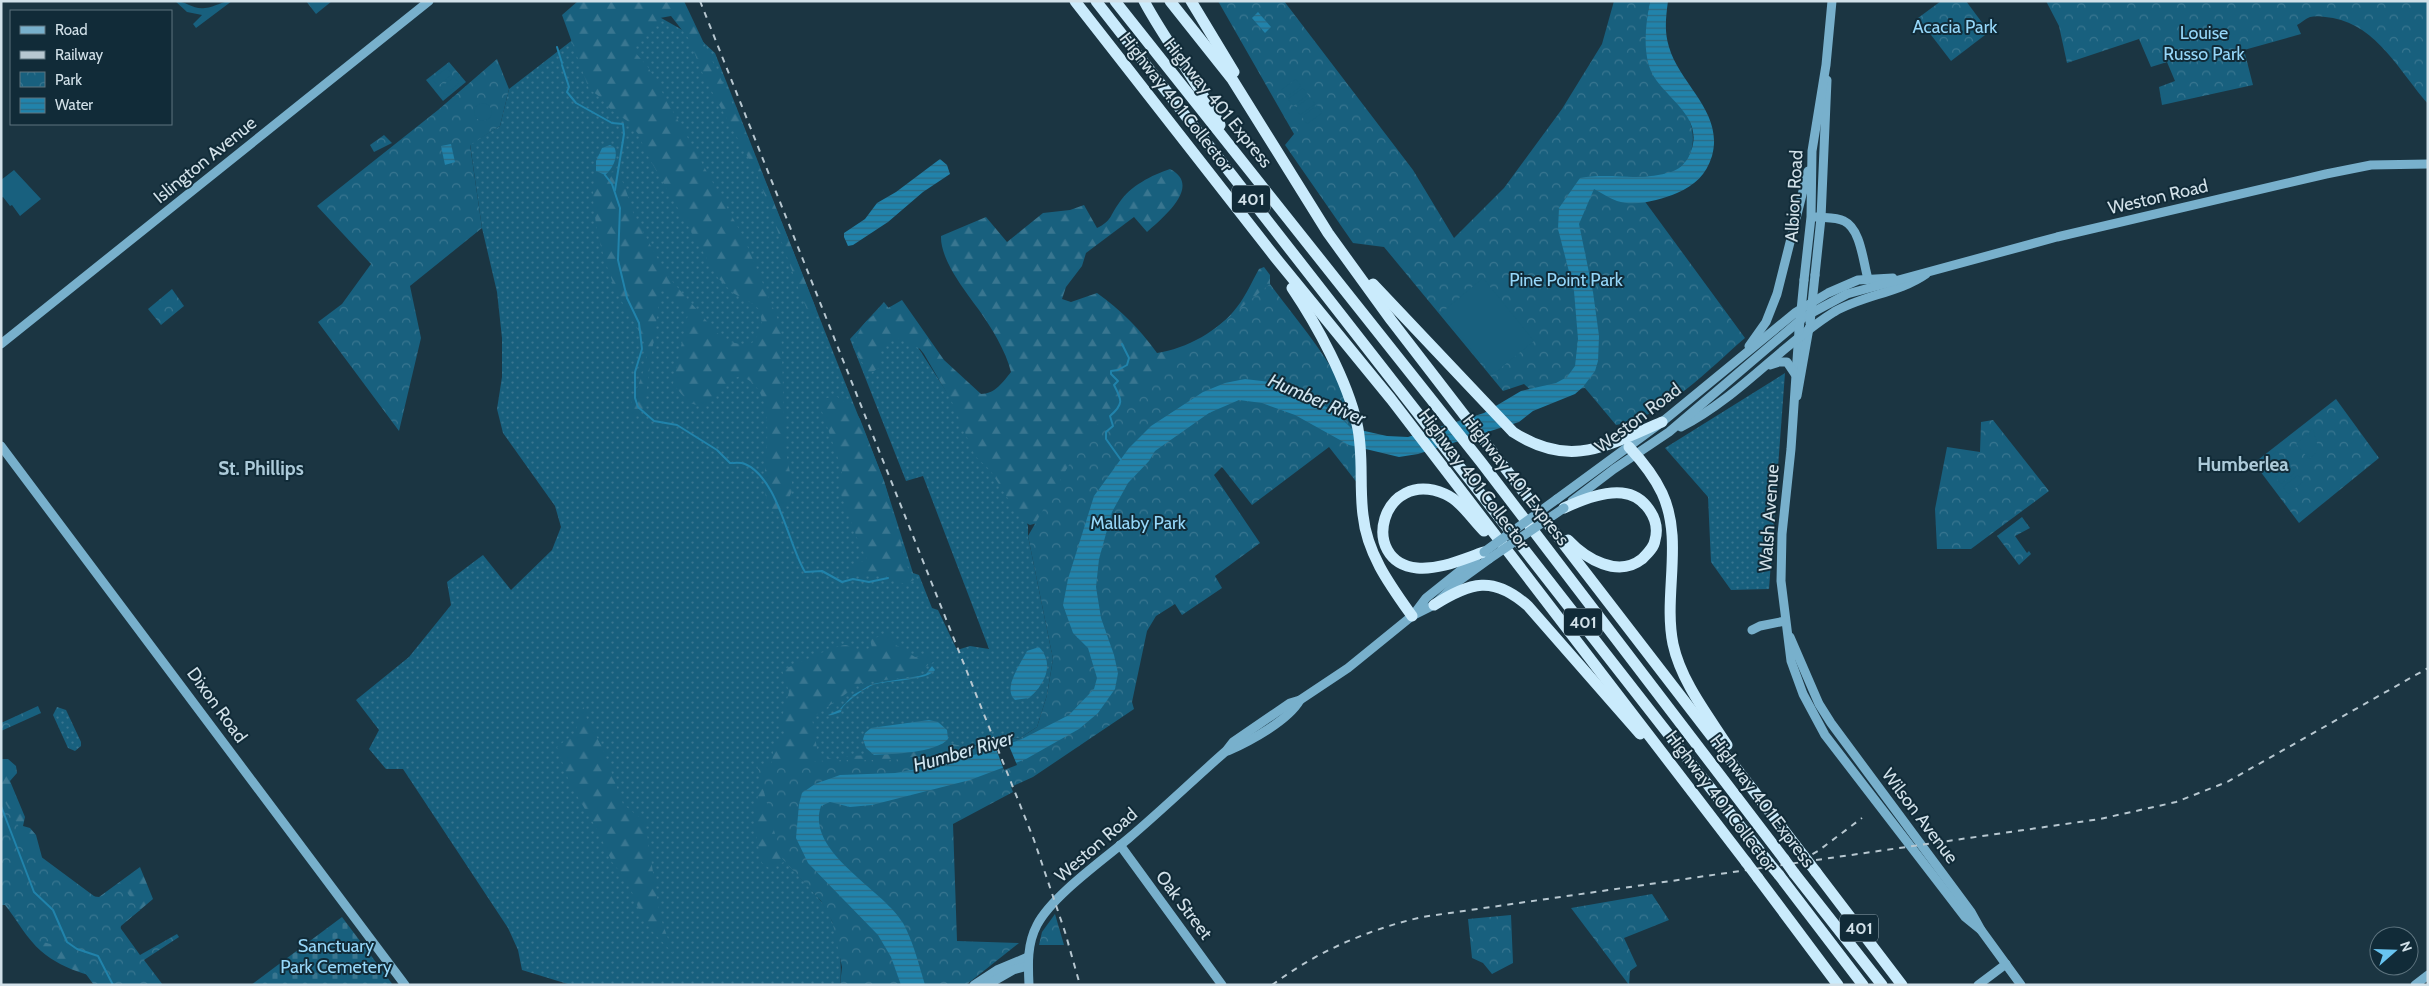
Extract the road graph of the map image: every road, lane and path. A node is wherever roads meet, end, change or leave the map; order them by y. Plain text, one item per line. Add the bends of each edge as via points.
1 (429, 1) edge
2 (1075, 1) edge
3 (1096, 1) edge
4 (1115, 1) edge
5 (1144, 1) edge
6 (1170, 1) edge
7 (1191, 1) edge
8 (1832, 1) edge
9 (1826, 65) junction
10 (1244, 96) junction
11 (1228, 142) junction
12 (1812, 151) junction
13 (2428, 164) edge
14 (1811, 217) junction
15 (1821, 218) junction
16 (1328, 232) junction
17 (1275, 258) junction
18 (1930, 272) junction
19 (1868, 278) junction
20 (1898, 279) junction
21 (1809, 327) junction
22 (1799, 334) junction
23 (1, 344) edge
24 (1761, 369) junction
25 (1726, 370) junction
26 (1795, 374) junction
27 (1794, 408) junction
28 (1662, 422) junction
29 (1669, 432) junction
30 (1, 446) edge
31 (1633, 451) junction
32 (1560, 503) junction
33 (1537, 508) junction
34 (1508, 553) junction
35 (1486, 555) junction
36 (1434, 605) junction
37 (1412, 616) junction
38 (1786, 625) junction
39 (1752, 630) dead end
40 (1830, 724) joint
41 (1825, 735) joint
42 (1680, 775) junction
43 (1762, 801) junction
44 (1120, 845) junction
45 (1981, 930) junction
46 (1028, 961) junction
47 (2006, 964) junction
48 (2428, 975) edge
49 (405, 985) edge
50 (974, 985) edge
51 (987, 985) edge
52 (1029, 985) edge
53 (1222, 985) edge
54 (1836, 985) edge
55 (1861, 985) edge
56 (1882, 985) edge
57 (1902, 985) edge
58 (1978, 985) edge
59 (2021, 985) edge
60 (2415, 985) edge

1 - 23 main road, Islington Avenue
2 - 17 highway, Highway 401 Collector / 401
3 - 55 highway, Highway 401 Express / 401, bridge
4 - 11 highway, Highway 401 Express / 401
5 - 11 highway via 1210,106
6 - 10 highway, Highway 401 Collector / 401
7 - 10 highway via 1240,82
8 - 9 main road, Albion Road
9 - 12 main road, Albion Road
9 - 15 main road, Albion Road
10 - 16 highway, Highway 401 Collector / 401
11 - 56 highway, Highway 401 Express / 401, bridge via 1481,462
12 - 14 main road, Albion Road
12 - 25 main road via 1777,294 1766,322 1752,343
13 - 18 main road, Weston Road via 2371,165 2326,174 2064,235
14 - 15 main road
14 - 22 main road, Albion Road, bridge
15 - 19 main road via 1843,220 1852,228
15 - 21 main road, Albion Road, bridge
16 - 28 highway via 1465,384 1513,432 1532,444 1580,453
16 - 33 highway, Highway 401 Collector / 401 via 1441,386
17 - 34 highway, Highway 401 Collector / 401 via 1391,399
17 - 37 highway via 1315,325 1350,400 1361,445 1362,513 1370,547
18 - 20 main road, Weston Road
18 - 21 main road via 1916,282 1849,305
19 - 20 main road, Weston Road
19 - 25 main road, Weston Road via 1828,293 1796,312
20 - 29 main road, Weston Road via 1847,294 1804,317
21 - 22 main road
21 - 27 main road, Walsh Avenue via 1801,384
22 - 24 main road
22 - 26 main road, Walsh Avenue
24 - 26 main road via 1787,362
24 - 29 main road via 1705,415
25 - 28 main road, Weston Road
26 - 27 main road, Walsh Avenue
27 - 38 main road, Walsh Avenue via 1782,534 1781,581
28 - 31 main road, Weston Road
29 - 31 main road, Weston Road
30 - 49 main road, Dixon Road
31 - 32 main road, Weston Road
31 - 43 highway via 1654,478 1668,514 1672,542 1671,627 1677,658
32 - 33 highway via 1611,493 1629,494 1640,499 1651,512 1655,541 1648,553 1633,564 1604,565 1571,544
32 - 35 main road, Weston Road, bridge
33 - 43 highway, Highway 401 Collector / 401
34 - 35 highway via 1456,501 1432,490 1415,491 1395,499 1387,510 1382,530 1386,546 1395,558 1411,567 1436,567
34 - 42 highway, Highway 401 Collector / 401
35 - 36 main road, Weston Road
35 - 37 main road, Weston Road via 1426,598
36 - 37 main road, Weston Road
36 - 42 highway via 1477,585 1495,585 1518,597 1619,712
37 - 44 main road, Weston Road via 1348,668 1300,700 1295,709 1260,734 1226,752
38 - 39 main road via 1760,626
38 - 40 main road, Walsh Avenue
38 - 41 main road, Walsh Avenue via 1791,661 1803,694
40 - 45 main road, Wilson Avenue via 1971,912
41 - 45 main road, Wilson Avenue via 1965,917
42 - 54 highway, Highway 401 Collector / 401, bridge
43 - 57 highway, Highway 401 Collector / 401, bridge
44 - 46 main road, Weston Road via 1044,913 1032,936
44 - 53 main road, Oak Street
45 - 47 main road, Wilson Avenue
46 - 50 main road via 997,970
46 - 51 main road
46 - 52 main road, Weston Road
47 - 58 main road
47 - 59 main road, Wilson Avenue
48 - 60 main road

